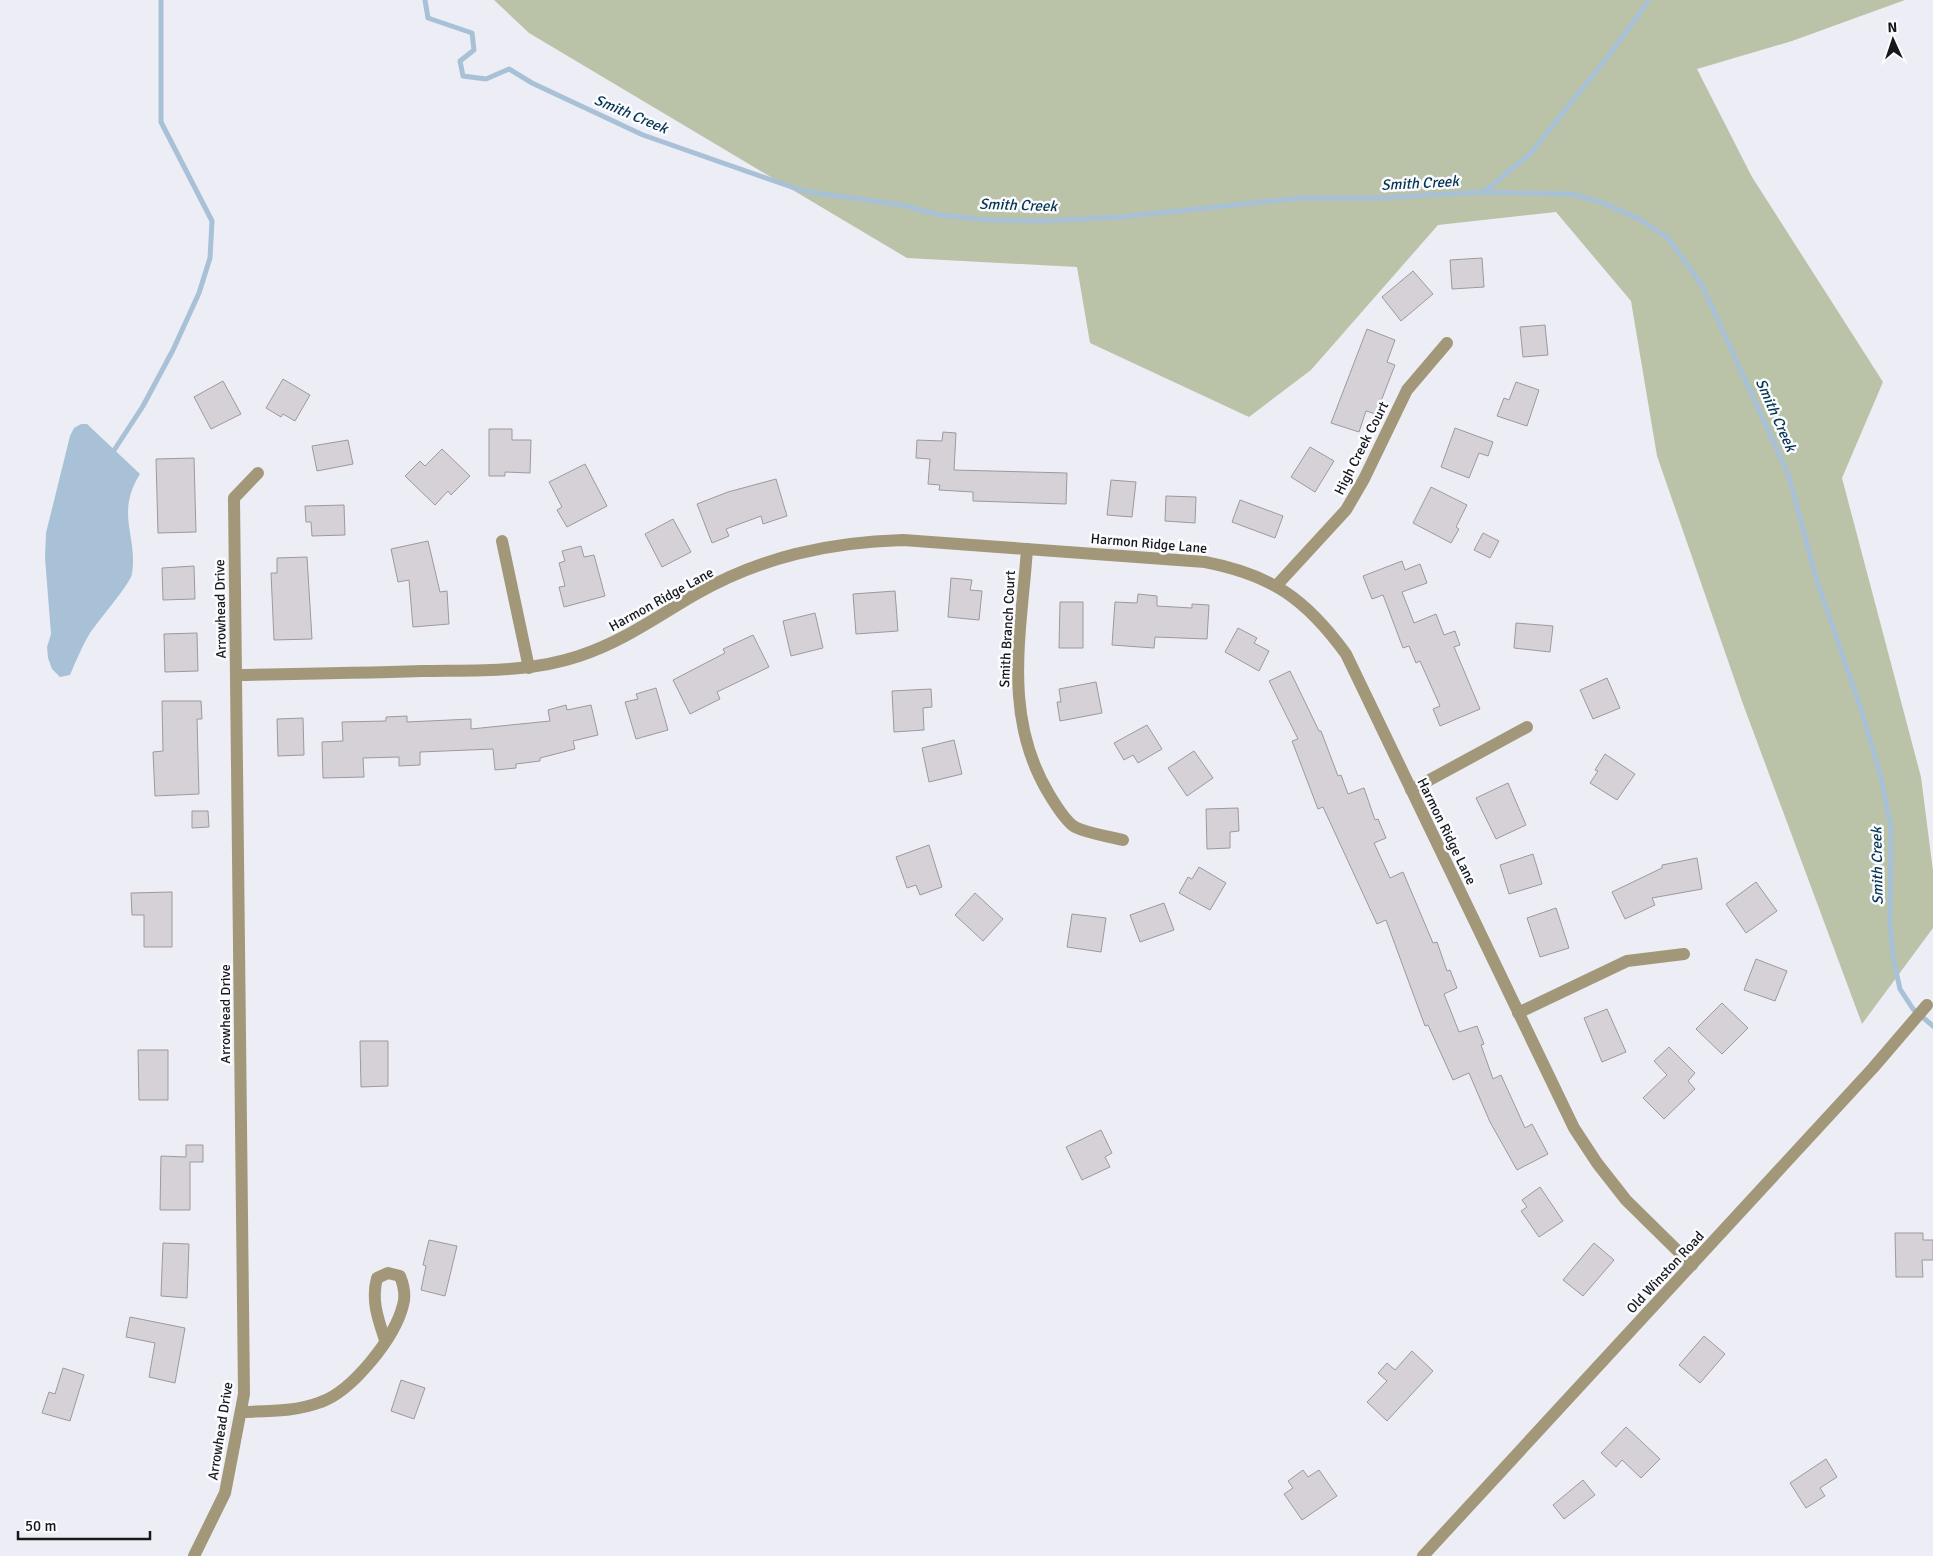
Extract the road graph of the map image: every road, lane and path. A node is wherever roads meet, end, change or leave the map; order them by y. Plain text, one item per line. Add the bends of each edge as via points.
1 (1447, 343) dead end
2 (258, 473) dead end
3 (502, 541) dead end
4 (1027, 549) junction
5 (1277, 585) junction
6 (529, 668) junction
7 (236, 675) junction
8 (1527, 727) dead end
9 (1411, 790) junction
10 (1123, 840) dead end
11 (1684, 954) dead end
12 (1927, 1006) dead end
13 (1518, 1013) junction
14 (1692, 1265) junction
15 (385, 1340) junction
16 (241, 1412) junction
17 (194, 1556) edge
18 (1424, 1556) edge

1 - 5 street, High Creek Court via 1407,390 1346,510
2 - 7 street, Arrowhead Drive via 234,498
3 - 6 street
4 - 5 street, Harmon Ridge Lane via 1205,562 1235,568
4 - 6 street, Harmon Ridge Lane via 894,540 837,544 790,554 698,594 634,634 579,656
4 - 10 street, Smith Branch Court via 1018,686 1021,721 1029,753 1053,800 1074,826
5 - 9 street, Harmon Ridge Lane via 1310,610 1346,654
6 - 7 street, Harmon Ridge Lane
7 - 16 street, Arrowhead Drive via 244,1394
8 - 9 street
9 - 13 street, Harmon Ridge Lane
11 - 13 street via 1627,961
12 - 14 street, Old Winston Road
13 - 14 street, Harmon Ridge Lane via 1574,1128 1597,1163 1626,1200
14 - 18 street, Old Winston Road
15 - 15 street via 400,1313 404,1288 400,1276 388,1273 377,1278 374,1290 376,1314
15 - 16 street via 369,1365 322,1402 297,1409
16 - 17 street, Arrowhead Drive via 225,1493

